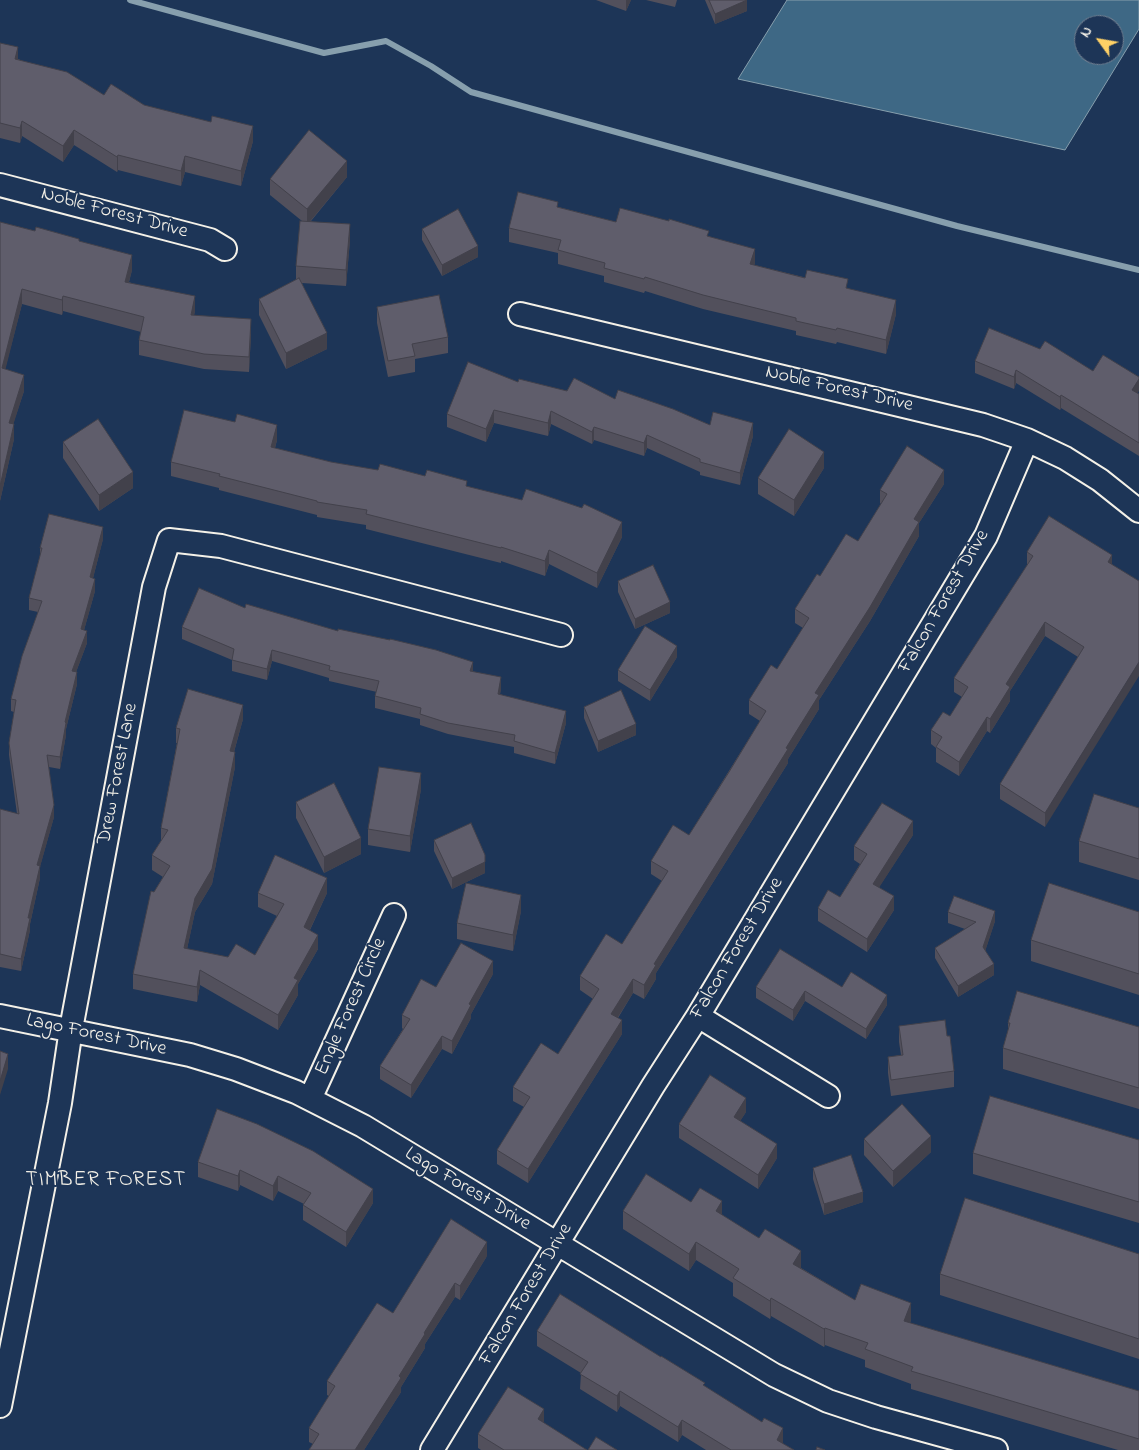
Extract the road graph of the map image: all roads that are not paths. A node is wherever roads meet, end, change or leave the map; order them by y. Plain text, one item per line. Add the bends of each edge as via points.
1 (0, 185) edge
2 (225, 249) dead end
3 (520, 314) dead end
4 (1027, 440) junction
5 (1139, 511) edge
6 (562, 635) dead end
7 (394, 915) dead end
8 (0, 1016) edge
9 (698, 1016) junction
10 (71, 1029) junction
11 (828, 1096) dead end
12 (310, 1099) junction
13 (558, 1245) junction
14 (0, 1406) edge
15 (432, 1450) edge
16 (996, 1450) edge

1 - 2 street, Noble Forest Drive via 210,240
3 - 4 street, Noble Forest Drive via 973,422
4 - 5 street, Noble Forest Drive via 1065,458
4 - 9 street, Falcon Forest Drive via 986,536
6 - 10 street, Drew Forest Lane via 221,546 169,540 154,587
7 - 12 street, Engle Forest Circle
8 - 10 street, Lago Forest Drive
9 - 11 street
9 - 13 street, Falcon Forest Drive
10 - 12 street, Lago Forest Drive via 190,1055 236,1069
10 - 14 street, Drew Forest Lane via 60,1103
12 - 13 street, Lago Forest Drive via 363,1126
13 - 15 street, Falcon Forest Drive
13 - 16 street, Lago Forest Drive via 774,1375 828,1401

